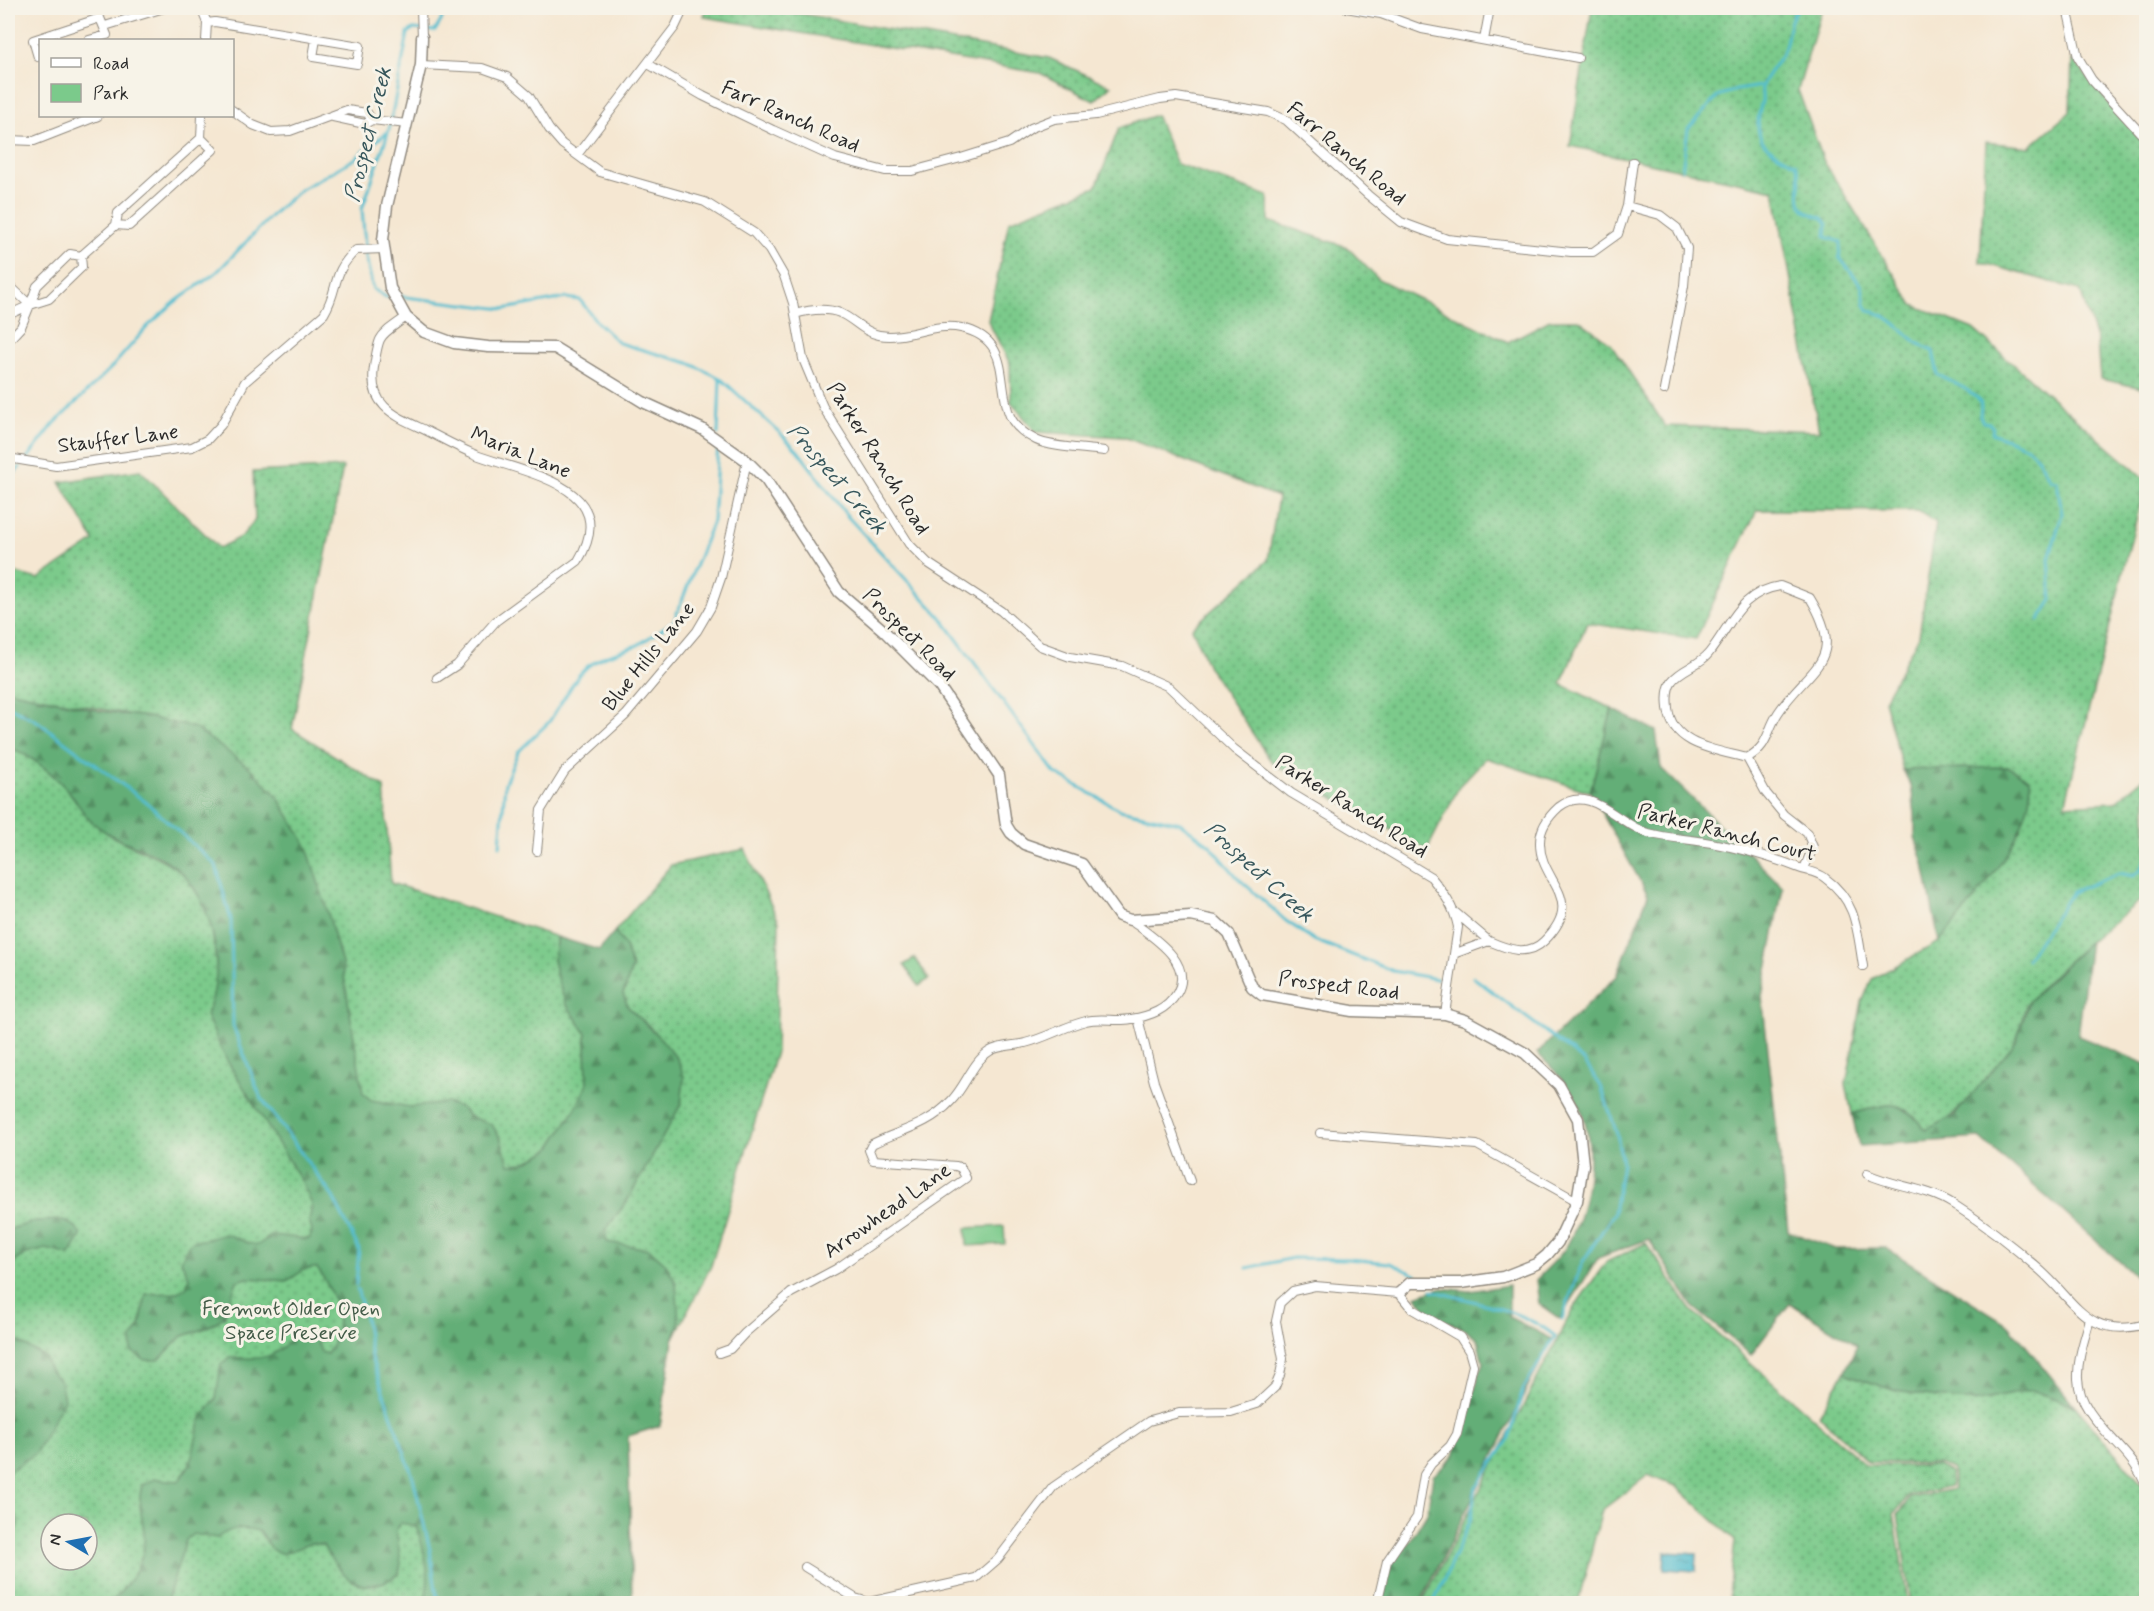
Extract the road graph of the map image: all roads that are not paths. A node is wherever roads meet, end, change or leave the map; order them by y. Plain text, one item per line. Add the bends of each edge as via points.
1 (164, 8) edge
2 (201, 8) edge
3 (421, 8) edge
4 (684, 8) edge
5 (1346, 8) edge
6 (1490, 8) edge
7 (2067, 8) edge
8 (207, 23) junction
9 (105, 26) junction
10 (422, 37) joint
11 (93, 39) edge
12 (206, 39) edge
13 (316, 39) junction
14 (1484, 40) junction
15 (39, 56) edge
16 (1578, 58) dead end
17 (648, 64) junction
18 (421, 65) junction
19 (234, 111) edge
20 (95, 117) edge
21 (202, 117) edge
22 (407, 124) junction
23 (201, 138) junction
24 (2146, 139) edge
25 (8, 140) edge
26 (577, 155) junction
27 (1633, 162) dead end
28 (1627, 206) junction
29 (116, 225) junction
30 (378, 249) junction
31 (81, 256) junction
32 (8, 284) edge
33 (30, 304) junction
34 (795, 314) junction
35 (8, 315) edge
36 (405, 317) junction
37 (8, 341) edge
38 (1664, 390) dead end
39 (1104, 451) dead end
40 (8, 458) edge
41 (747, 461) junction
42 (437, 678) dead end
43 (1747, 758) junction
44 (537, 851) dead end
45 (1804, 870) junction
46 (1455, 913) junction
47 (1131, 920) junction
48 (1489, 941) junction
49 (1456, 953) junction
50 (1863, 966) dead end
51 (1445, 1014) junction
52 (1138, 1018) junction
53 (1320, 1133) dead end
54 (1867, 1174) dead end
55 (1190, 1181) dead end
56 (1577, 1202) junction
57 (1399, 1293) junction
58 (2090, 1319) junction
59 (2146, 1324) edge
60 (719, 1353) dead end
61 (2146, 1487) edge
62 (805, 1567) dead end
63 (1377, 1604) edge

1 - 9 street
2 - 8 street
3 - 10 street, Prospect Road
4 - 17 street
5 - 14 street via 1381,14 1422,29
6 - 14 street
7 - 24 street via 2078,57 2092,80
8 - 12 street
8 - 13 street
9 - 11 street via 107,35
9 - 15 street via 100,18 33,40
10 - 18 street, Prospect Road
13 - 13 street via 360,46 357,64 313,57
14 - 16 street
17 - 26 street
17 - 28 street, Farr Ranch Road via 704,96 835,158 885,171 912,171 961,158 1009,143 1054,119 1096,115 1176,97 1268,112 1286,120 1401,222 1447,239 1593,252 1618,234
18 - 22 street, Prospect Road
18 - 26 street, Parker Ranch Road via 482,68 507,77 529,96 562,144
19 - 22 street via 271,132 290,131 333,117 365,124 372,120
20 - 25 street via 34,141
21 - 23 street
22 - 30 street, Prospect Road
23 - 29 street via 118,213
23 - 29 street via 213,150 129,226
26 - 34 street, Parker Ranch Road via 600,172 705,202 754,232 784,276
27 - 28 street, Farr Ranch Road
28 - 38 street via 1660,215 1677,228 1687,248 1684,286
29 - 31 street
30 - 36 street, Prospect Road via 390,288
30 - 40 street, Stauffer Lane via 356,250 340,266 324,314 245,382 221,425 208,439 192,447 161,453 56,466
31 - 33 street via 82,267 49,299
31 - 33 street via 70,254 62,261 37,285
32 - 33 street
33 - 35 street
33 - 37 street via 21,327
34 - 39 street via 824,310 841,313 879,335 945,327 975,333 995,352 1003,369 1010,417 1021,430 1039,441
34 - 46 street, Parker Ranch Road via 803,359 823,407 909,544 928,564 1001,611 1040,646 1070,657 1122,666 1169,687 1234,749 1291,793 1431,878
36 - 41 street, Prospect Road via 424,332 453,343 555,348 643,402 702,429
36 - 42 street, Maria Lane via 378,339 373,388 379,401 394,415 474,454 558,482 575,495 589,515 590,525 586,548 578,561 496,621 457,665
41 - 44 street, Blue Hills Lane via 711,607 697,631 627,715 565,771 541,810
41 - 47 street, Prospect Road via 766,480 839,592 939,686 999,775 1006,825 1011,833 1024,844 1082,864 1119,916
43 - 43 street via 1765,744 1778,713 1824,656 1826,633 1810,598 1780,586 1749,597 1707,655 1677,676 1668,692 1668,714 1683,737
43 - 45 street via 1774,804 1807,834 1813,847
45 - 48 street, Parker Ranch Court via 1717,844 1642,831 1619,820 1609,810 1574,800 1549,817 1541,834 1542,855 1560,891 1562,912 1555,931 1529,950 1509,950
45 - 50 street, Parker Ranch Court via 1822,876 1841,891 1850,905
46 - 48 street, Parker Ranch Road
46 - 49 street, Parker Ranch Road
47 - 51 street, Prospect Road via 1191,916 1215,921 1229,934 1252,987 1262,995 1353,1011
47 - 52 street, Arrowhead Lane via 1162,944 1183,976 1181,987 1165,1008
48 - 49 street
49 - 51 street, Parker Ranch Road
51 - 56 street, Prospect Road via 1471,1022 1524,1053 1559,1085 1578,1119 1583,1165
52 - 55 street via 1154,1082
52 - 60 street, Arrowhead Lane via 1087,1021 1026,1043 992,1049 980,1058 953,1100 939,1113 924,1124 872,1144 869,1155 873,1160 956,1166 966,1178 836,1269 791,1293 730,1349
53 - 56 street via 1478,1145
54 - 58 street via 1918,1188 1954,1205 2036,1266 2068,1302
56 - 57 street, Prospect Road via 1558,1242 1536,1264 1503,1277 1461,1283 1410,1283
57 - 62 street via 1315,1286 1293,1291 1280,1303 1276,1321 1283,1359 1280,1376 1275,1387 1257,1404 1231,1412 1179,1413 1149,1421 1053,1487 998,1559 976,1578 869,1602 855,1598
57 - 63 street via 1412,1309 1460,1337 1473,1365 1457,1434 1424,1475 1417,1517 1387,1561
58 - 59 street via 2120,1328
58 - 61 street via 2078,1378 2081,1393 2087,1408 2133,1462

